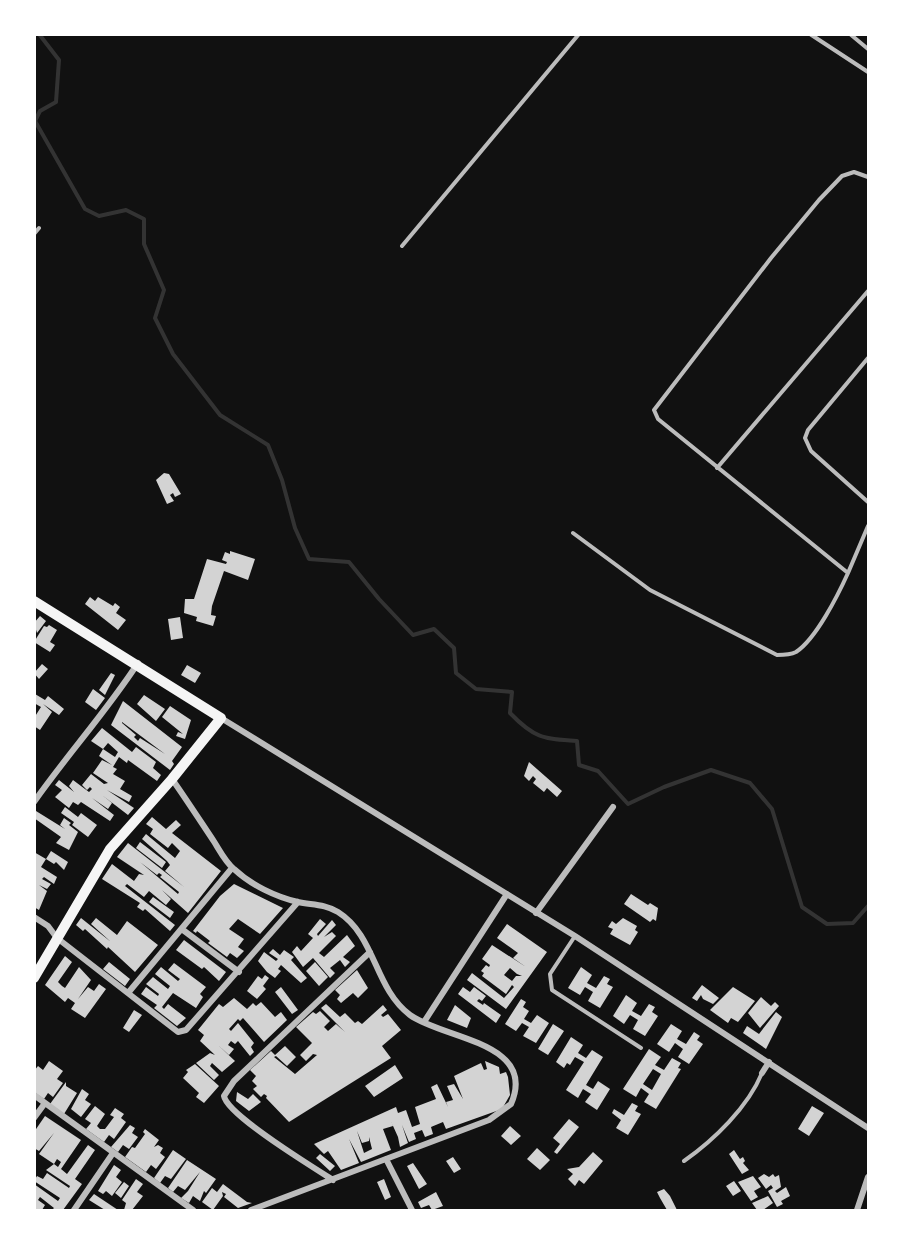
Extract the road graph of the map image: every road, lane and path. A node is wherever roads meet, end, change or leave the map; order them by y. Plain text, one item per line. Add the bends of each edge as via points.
1 (579, 34) edge
2 (810, 34) edge
3 (850, 34) edge
4 (868, 49) edge
5 (868, 72) edge
6 (868, 177) edge
7 (39, 228) dead end
8 (34, 234) edge
9 (402, 246) dead end
10 (868, 291) edge
11 (868, 358) edge
12 (717, 468) junction
13 (868, 502) edge
14 (868, 526) edge
15 (573, 533) dead end
16 (848, 573) junction
17 (34, 601) edge
18 (138, 663) junction
19 (221, 718) junction
20 (172, 780) junction
21 (34, 802) edge
22 (613, 807) dead end
23 (232, 868) junction
24 (507, 894) junction
25 (298, 902) junction
26 (536, 913) junction
27 (34, 917) edge
28 (183, 930) junction
29 (575, 936) junction
30 (57, 938) junction
31 (370, 952) junction
32 (239, 972) junction
33 (34, 978) edge
34 (128, 993) junction
35 (424, 1022) junction
36 (641, 1048) dead end
37 (769, 1062) junction
38 (762, 1073) joint
39 (34, 1095) edge
40 (45, 1103) junction
41 (34, 1118) edge
42 (868, 1128) edge
43 (113, 1153) junction
44 (386, 1159) junction
45 (684, 1161) dead end
46 (868, 1177) edge
47 (333, 1180) junction
48 (74, 1210) edge
49 (193, 1210) edge
50 (251, 1210) edge
51 (412, 1210) edge
52 (857, 1210) edge

1 - 9 lane
2 - 5 lane
3 - 4 lane
6 - 12 lane via 854,172 842,176 819,200 655,406 658,419
7 - 8 lane
10 - 12 lane
11 - 13 lane via 805,438 811,451
12 - 16 lane
14 - 16 lane
15 - 16 lane via 650,590 777,655 790,655 801,647
17 - 18 main road
18 - 19 main road
18 - 21 street
19 - 20 main road
19 - 24 street
20 - 23 street
20 - 30 main road via 110,849
22 - 26 street
23 - 25 street via 254,884
23 - 28 street
24 - 26 street
24 - 35 street
25 - 31 street via 324,905 338,912 361,933
25 - 32 street
26 - 29 street
27 - 30 street
28 - 32 street
28 - 34 street
29 - 36 lane via 550,974 552,990
29 - 37 street
30 - 33 main road
30 - 34 street
31 - 35 street via 399,1006
31 - 47 street via 234,1081 224,1096 227,1104 260,1132
32 - 34 street via 186,1030 174,1031
35 - 44 street via 504,1058 513,1068 515,1095 504,1112 489,1120
37 - 38 street
37 - 42 street
38 - 45 lane via 742,1106
39 - 40 street
40 - 41 street
40 - 43 street
43 - 48 street
43 - 49 street
44 - 47 street
44 - 51 street
46 - 52 street
47 - 50 street

